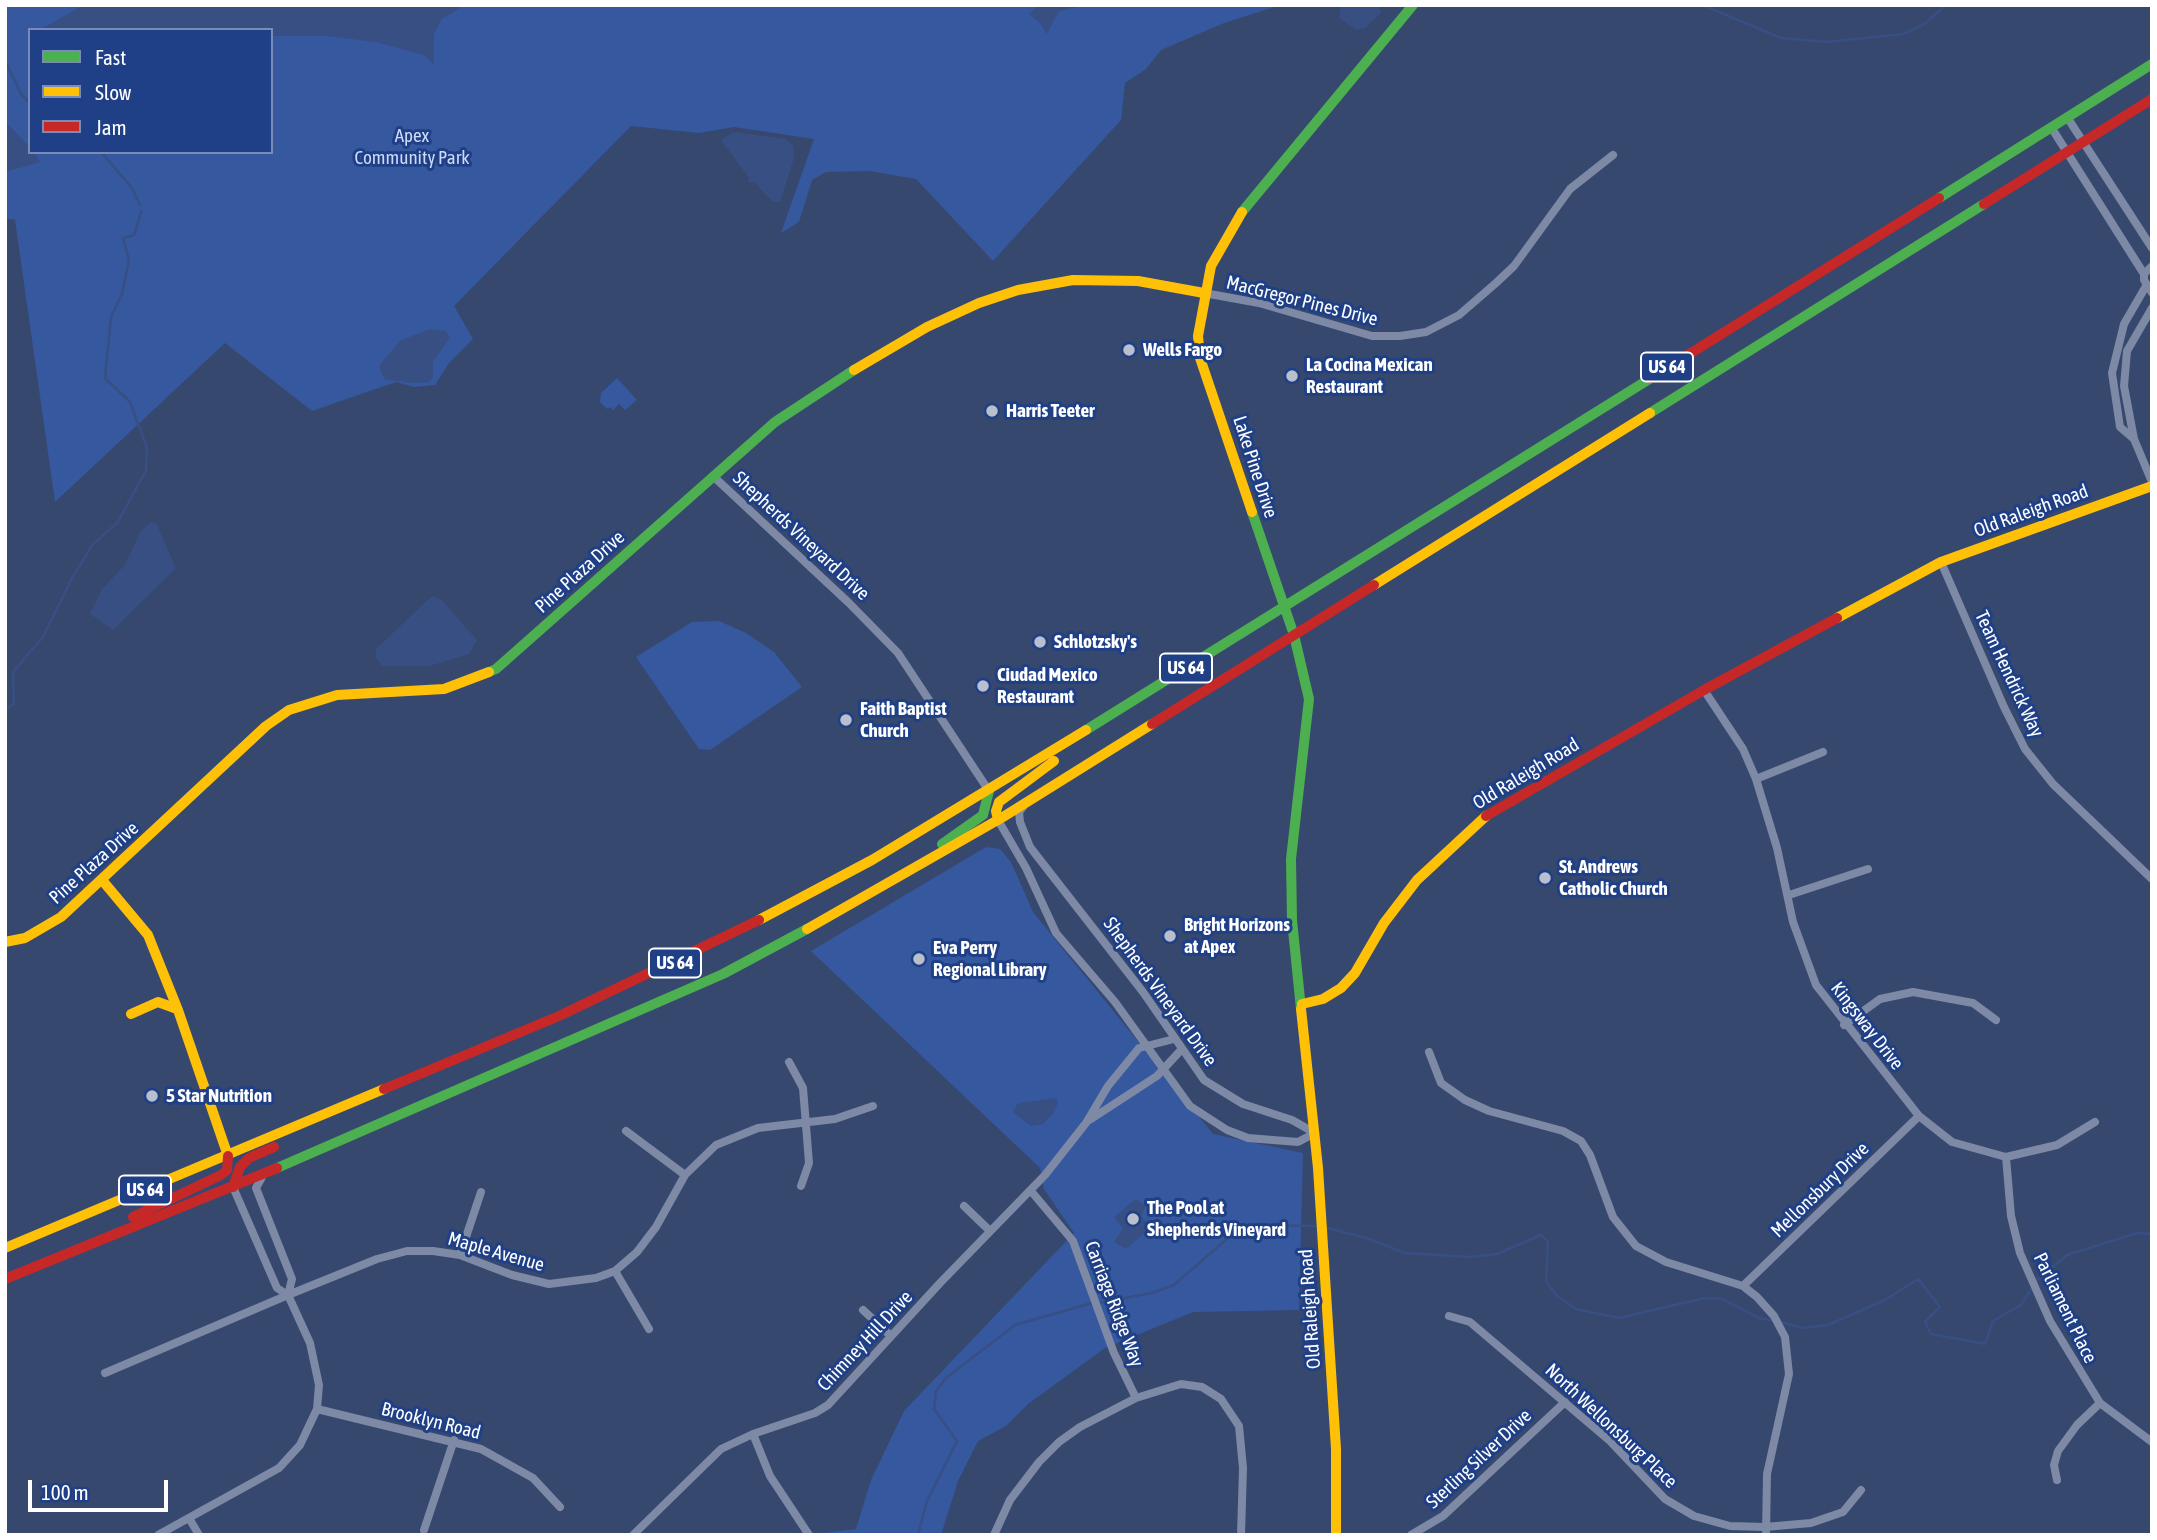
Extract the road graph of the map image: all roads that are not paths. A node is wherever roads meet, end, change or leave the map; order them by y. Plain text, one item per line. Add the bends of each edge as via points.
1 (1413, 5) edge
2 (2152, 64) edge
3 (2152, 99) edge
4 (2067, 117) junction
5 (2051, 127) junction
6 (2083, 142) junction
7 (2067, 152) junction
8 (1613, 155) dead end
9 (2152, 248) edge
10 (2152, 266) edge
11 (2144, 274) junction
12 (2149, 290) edge
13 (1204, 293) junction
14 (2152, 307) edge
15 (2134, 439) junction
16 (713, 475) junction
17 (2152, 484) edge
18 (1941, 562) junction
19 (1284, 607) junction
20 (1294, 635) junction
21 (1704, 690) junction
22 (1087, 729) junction
23 (1824, 752) dead end
24 (1756, 779) junction
25 (989, 791) junction
26 (1026, 802) junction
27 (998, 820) junction
28 (1868, 869) dead end
29 (2152, 878) edge
30 (102, 880) junction
31 (871, 893) junction
32 (1789, 895) junction
33 (5, 942) edge
34 (1302, 1004) junction
35 (178, 1010) junction
36 (131, 1014) dead end
37 (1996, 1020) dead end
38 (1844, 1025) junction
39 (1174, 1039) junction
40 (1146, 1045) junction
41 (1181, 1049) junction
42 (1429, 1052) dead end
43 (789, 1062) dead end
44 (1163, 1072) junction
45 (397, 1084) junction
46 (873, 1106) dead end
47 (1919, 1116) junction
48 (806, 1122) junction
49 (2095, 1122) dead end
50 (1086, 1123) junction
51 (625, 1131) dead end
52 (1315, 1133) junction
53 (228, 1156) junction
54 (2006, 1157) junction
55 (264, 1174) junction
56 (685, 1175) junction
57 (801, 1186) dead end
58 (233, 1187) junction
59 (1031, 1191) junction
60 (481, 1192) dead end
61 (964, 1206) dead end
62 (990, 1231) junction
63 (5, 1248) edge
64 (70, 1251) junction
65 (460, 1255) junction
66 (615, 1271) junction
67 (5, 1279) edge
68 (1742, 1286) junction
69 (288, 1295) junction
70 (863, 1310) dead end
71 (1449, 1316) dead end
72 (649, 1329) dead end
73 (891, 1336) junction
74 (105, 1373) dead end
75 (1136, 1398) junction
76 (1565, 1402) junction
77 (2100, 1403) junction
78 (317, 1409) junction
79 (753, 1434) junction
80 (454, 1440) junction
81 (2152, 1442) edge
82 (2057, 1480) dead end
83 (1861, 1490) dead end
84 (560, 1507) dead end
85 (189, 1518) junction
86 (424, 1530) dead end
87 (1766, 1531) edge
88 (635, 1534) edge
89 (158, 1535) edge
90 (199, 1535) edge
91 (808, 1535) edge
92 (994, 1535) edge
93 (1241, 1535) edge
94 (1336, 1535) edge
95 (1411, 1535) edge

1 - 13 main road, Lake Pine Drive via 1242,212 1222,241
2 - 4 main road, US 64
3 - 6 main road, US 64
4 - 5 main road, US 64
4 - 6 street
5 - 7 street
5 - 19 main road, US 64
6 - 7 main road, US 64
6 - 9 street
7 - 11 street
7 - 20 main road, US 64
8 - 13 street, MacGregor Pines Drive via 1570,189 1496,284 1459,315 1426,332 1372,336 1259,303
10 - 11 street
11 - 12 street
12 - 15 street via 2124,324 2112,373 2120,427
13 - 16 main road, Pine Plaza Drive via 1100,279 1037,286 979,303 927,327 825,387
13 - 19 main road, Lake Pine Drive via 1200,358
14 - 15 street via 2127,351 2124,370 2125,403
15 - 17 street
16 - 25 street, Shepherds Vineyard Drive via 898,653
16 - 30 main road, Pine Plaza Drive via 496,669 444,689 337,695 301,704 266,726
17 - 18 main road, Old Raleigh Road
18 - 21 main road, Old Raleigh Road
18 - 29 street, Team Hendrick Way via 2030,756 2053,784
19 - 20 main road, Lake Pine Drive
19 - 22 main road, US 64
20 - 26 main road, US 64
20 - 34 main road, Lake Pine Drive via 1309,699 1292,859 1292,920
21 - 24 street, Kingsway Drive
21 - 34 main road, Old Raleigh Road via 1473,826 1410,888 1355,973 1323,999
22 - 25 main road, US 64
22 - 27 main road via 1080,743 999,802
23 - 24 street
24 - 32 street, Kingsway Drive
25 - 31 main road via 982,814
25 - 45 main road, US 64 via 710,946
26 - 27 main road, US 64
26 - 39 street, Shepherds Vineyard Drive via 1019,812 1030,847
27 - 31 main road, US 64
27 - 40 street via 1056,933
28 - 32 street
30 - 33 main road, Pine Plaza Drive via 44,929
30 - 35 main road via 148,935
31 - 55 main road, US 64 via 723,974
32 - 38 street, Kingsway Drive via 1808,968
34 - 52 main road, Old Raleigh Road
35 - 36 main road via 158,1002
35 - 53 main road
37 - 38 street via 1973,1003 1913,992 1880,999
38 - 47 street, Kingsway Drive
39 - 40 street
39 - 41 street, Shepherds Vineyard Drive
40 - 44 street
40 - 50 street, Chimney Hill Drive via 1108,1086
41 - 44 street, Chimney Hill Drive
41 - 52 street, Shepherds Vineyard Drive via 1215,1089
42 - 68 street via 1441,1083 1465,1100 1581,1141 1614,1217 1644,1252
43 - 48 street via 803,1088
44 - 50 street, Chimney Hill Drive
44 - 52 street via 1190,1106 1240,1136 1298,1142
45 - 53 main road, US 64
45 - 58 main road via 359,1107 249,1158 240,1167
46 - 48 street, Maple Avenue via 835,1119
47 - 54 street, Kingsway Drive via 1952,1142
47 - 68 street, Mellonsbury Drive
48 - 56 street, Maple Avenue via 744,1132 716,1145
48 - 57 street via 809,1163
49 - 54 street, Kingsway Drive via 2057,1145
50 - 59 street, Chimney Hill Drive
51 - 56 street
52 - 94 main road, Old Raleigh Road via 1336,1449
53 - 63 main road, US 64
53 - 64 main road via 227,1171 211,1182
54 - 77 street, Parliament Place via 2011,1216 2027,1271 2050,1321
55 - 58 main road, US 64
55 - 69 street via 256,1188 292,1279
56 - 66 street, Maple Avenue via 646,1241
58 - 64 main road, US 64
58 - 69 street via 277,1288
59 - 62 street, Chimney Hill Drive
59 - 75 street, Carriage Ridge Way via 1064,1227 1076,1248 1114,1353
60 - 65 street
61 - 62 street
62 - 73 street, Chimney Hill Drive
64 - 67 main road, US 64
65 - 66 street, Maple Avenue via 549,1284 581,1282
65 - 69 street, Maple Avenue via 419,1250 391,1254
66 - 72 street
68 - 87 street via 1774,1316 1785,1337 1790,1363 1767,1474
69 - 74 street, Maple Avenue
69 - 78 street via 314,1356
70 - 73 street
71 - 76 street, North Wellonsburg Place via 1470,1322
73 - 79 street, Chimney Hill Drive via 828,1405
75 - 92 street via 1080,1427 1038,1462 1010,1500
75 - 93 street via 1168,1386 1191,1385 1212,1392 1228,1407 1242,1438
76 - 87 street, North Wellonsburg Place via 1680,1509 1720,1525
76 - 95 street, Sterling Silver Drive via 1443,1516
77 - 81 street, Parliament Place
77 - 82 street via 2059,1451 2054,1465
78 - 80 street, Brooklyn Road
78 - 85 street via 300,1445 279,1468
79 - 88 street, Chimney Hill Drive via 710,1458
79 - 91 street via 770,1476
80 - 84 street, Brooklyn Road via 520,1468 550,1492
80 - 86 street
83 - 87 street, North Wellonsburg Place via 1852,1504 1833,1517
85 - 89 street
85 - 90 street

